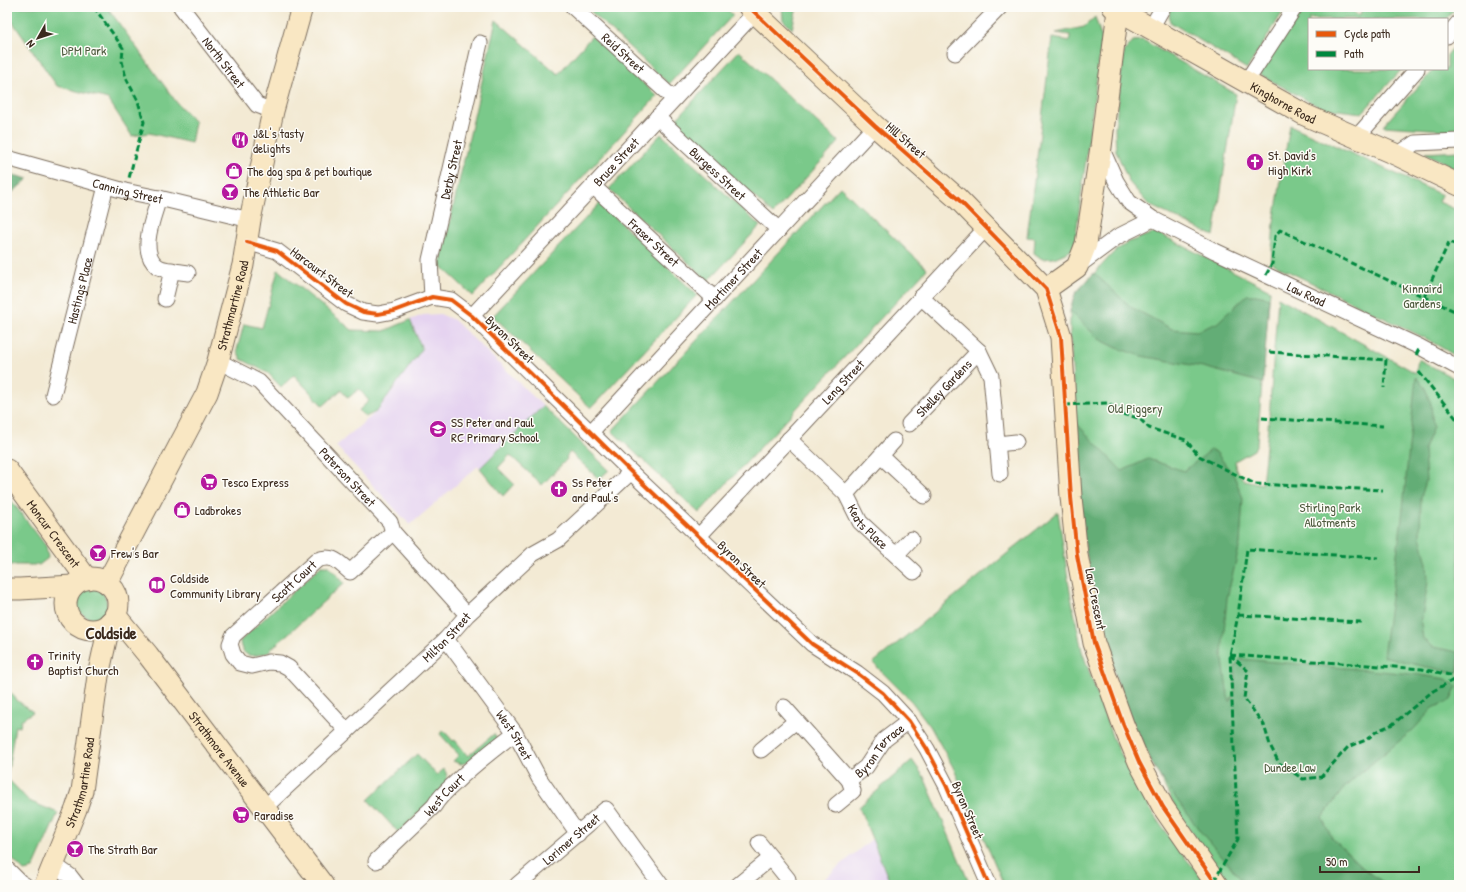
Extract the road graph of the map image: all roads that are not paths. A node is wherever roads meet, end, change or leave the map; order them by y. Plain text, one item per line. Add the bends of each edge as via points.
1 (181, 7) edge
2 (302, 7) edge
3 (573, 7) edge
4 (1000, 7) edge
5 (1163, 7) edge
6 (1295, 7) edge
7 (1116, 8) edge
8 (755, 9) edge
9 (1459, 22) edge
10 (1152, 28) junction
11 (1448, 35) edge
12 (480, 43) dead end
13 (955, 53) dead end
14 (1417, 70) edge
15 (1246, 82) junction
16 (674, 99) junction
17 (273, 111) junction
18 (657, 117) junction
19 (875, 126) junction
20 (1356, 138) junction
21 (1459, 141) edge
22 (1101, 147) junction
23 (1397, 155) junction
24 (7, 158) edge
25 (1459, 184) edge
26 (106, 186) junction
27 (593, 186) junction
28 (159, 198) junction
29 (1153, 219) junction
30 (250, 220) junction
31 (986, 227) junction
32 (778, 230) junction
33 (247, 242) junction
34 (1077, 267) junction
35 (172, 270) junction
36 (188, 273) dead end
37 (1046, 289) junction
38 (432, 297) junction
39 (921, 297) junction
40 (165, 299) dead end
41 (715, 299) junction
42 (472, 316) junction
43 (979, 351) junction
44 (218, 361) junction
45 (1459, 368) edge
46 (53, 395) dead end
47 (909, 424) dead end
48 (591, 432) junction
49 (789, 440) junction
50 (894, 442) dead end
51 (1016, 442) dead end
52 (997, 444) junction
53 (881, 456) junction
54 (7, 470) edge
55 (631, 472) junction
56 (1000, 474) dead end
57 (846, 494) junction
58 (924, 496) dead end
59 (393, 532) junction
60 (699, 536) junction
61 (911, 539) dead end
62 (896, 555) junction
63 (914, 572) dead end
64 (80, 583) junction
65 (107, 584) junction
66 (13, 589) edge
67 (66, 609) junction
68 (462, 609) dead end
69 (112, 619) junction
70 (81, 627) junction
71 (446, 639) junction
72 (98, 676) junction
73 (784, 707) dead end
74 (796, 721) junction
75 (909, 721) junction
76 (347, 732) junction
77 (515, 733) junction
78 (761, 750) dead end
79 (849, 780) junction
80 (836, 805) dead end
81 (264, 808) junction
82 (578, 834) junction
83 (759, 843) dead end
84 (771, 858) junction
85 (376, 861) dead end
86 (53, 864) junction
87 (7, 869) edge
88 (788, 879) dead end
89 (24, 885) edge
90 (45, 885) edge
91 (77, 885) edge
92 (323, 885) edge
93 (517, 885) edge
94 (661, 885) edge
95 (738, 885) edge
96 (989, 885) edge
97 (1217, 885) edge

1 - 17 street, North Street via 258,105
2 - 17 street, Strathmartine Road
3 - 16 street, Reid Street
4 - 13 street
5 - 10 street
6 - 15 street
7 - 10 street, Kinghorne Road
7 - 22 street
8 - 16 street, Bruce Street
8 - 19 street, Hill Street
9 - 11 street
10 - 15 street, Kinghorne Road
12 - 38 street, Derby Street via 430,260
14 - 20 street
15 - 20 street, Kinghorne Road via 1305,115
16 - 18 street, Bruce Street
17 - 30 street, Strathmartine Road
18 - 27 street, Bruce Street
18 - 32 street, Burgess Street
19 - 31 street, Hill Street
19 - 32 street, Mortimer Street
20 - 23 street, Kinghorne Road
21 - 23 street via 1415,144
22 - 29 street, Law Road via 1116,181 1129,202
22 - 34 street via 1086,244
23 - 25 street, Kinghorne Road
24 - 26 street, Canning Street
26 - 28 street, Canning Street
26 - 46 street, Hastings Place
27 - 41 street, Fraser Street
27 - 42 street, Bruce Street
28 - 30 street, Canning Street
28 - 35 street via 147,242 148,254 157,266
29 - 34 street via 1117,237
29 - 45 street, Law Road
30 - 33 street, Strathmartine Road
31 - 37 street, Hill Street
31 - 39 street, Leng Street
32 - 41 street, Mortimer Street
33 - 38 street, Harcourt Street via 277,251 346,304 363,312 378,314 394,311
33 - 44 street, Strathmartine Road
34 - 37 street
35 - 36 street
35 - 40 street
37 - 97 street, Law Crescent via 1061,337 1072,512 1077,555 1094,642 1122,724 1139,762 1163,807
38 - 42 street, Byron Street via 451,300
39 - 43 street, Shelley Gardens
39 - 49 street, Leng Street
41 - 48 street, Mortimer Street
42 - 48 street, Byron Street
43 - 47 street, Shelley Gardens
43 - 52 street, Shelley Gardens via 991,376
44 - 59 street, Paterson Street via 259,382 390,522
44 - 65 street, Strathmartine Road via 206,393
48 - 55 street, Byron Street
49 - 57 street, Keats Place
49 - 60 street, Leng Street
50 - 53 street, Keats Place
51 - 52 street
52 - 56 street, Shelley Gardens
53 - 57 street, Keats Place
53 - 58 street
54 - 64 street, Moncur Crescent
55 - 60 street, Byron Street
55 - 71 street, Milton Street via 558,540 533,554 467,615
57 - 62 street, Keats Place via 860,522
59 - 68 street, Paterson Street
59 - 76 street, Scott Court via 350,572 336,560 325,556 317,560 233,636 230,644 232,654 240,663 252,666 269,662 280,663 289,668
60 - 75 street, Byron Street via 812,644 883,693
61 - 62 street, Keats Place
62 - 63 street, Keats Place
64 - 65 street via 94,578
64 - 66 street
64 - 67 street via 67,597
65 - 69 street via 117,598 117,607
66 - 67 street
67 - 70 street via 74,623
69 - 70 street via 104,627
69 - 72 street, Strathmartine Road
69 - 81 street, Strathmore Avenue via 148,655
70 - 72 street, Strathmartine Road via 92,647
71 - 76 street, Milton Street
71 - 77 street, West Street
72 - 86 street, Strathmartine Road via 82,790
73 - 74 street, Byron Terrace
74 - 78 street
74 - 79 street, Byron Terrace
75 - 79 street, Byron Terrace via 884,740 866,767
75 - 96 street, Byron Street via 946,785
76 - 81 street, Milton Street
77 - 82 street, West Street via 539,778
77 - 85 street, West Court via 460,777 438,798 434,806
79 - 80 street, Byron Terrace via 853,791
81 - 92 street, Strathmore Avenue
82 - 93 street, Lorimer Street
82 - 94 street, Lorimer Street via 606,809
83 - 84 street
84 - 88 street
84 - 95 street
86 - 90 street, Strathmartine Road
86 - 91 street via 70,876
87 - 89 street

